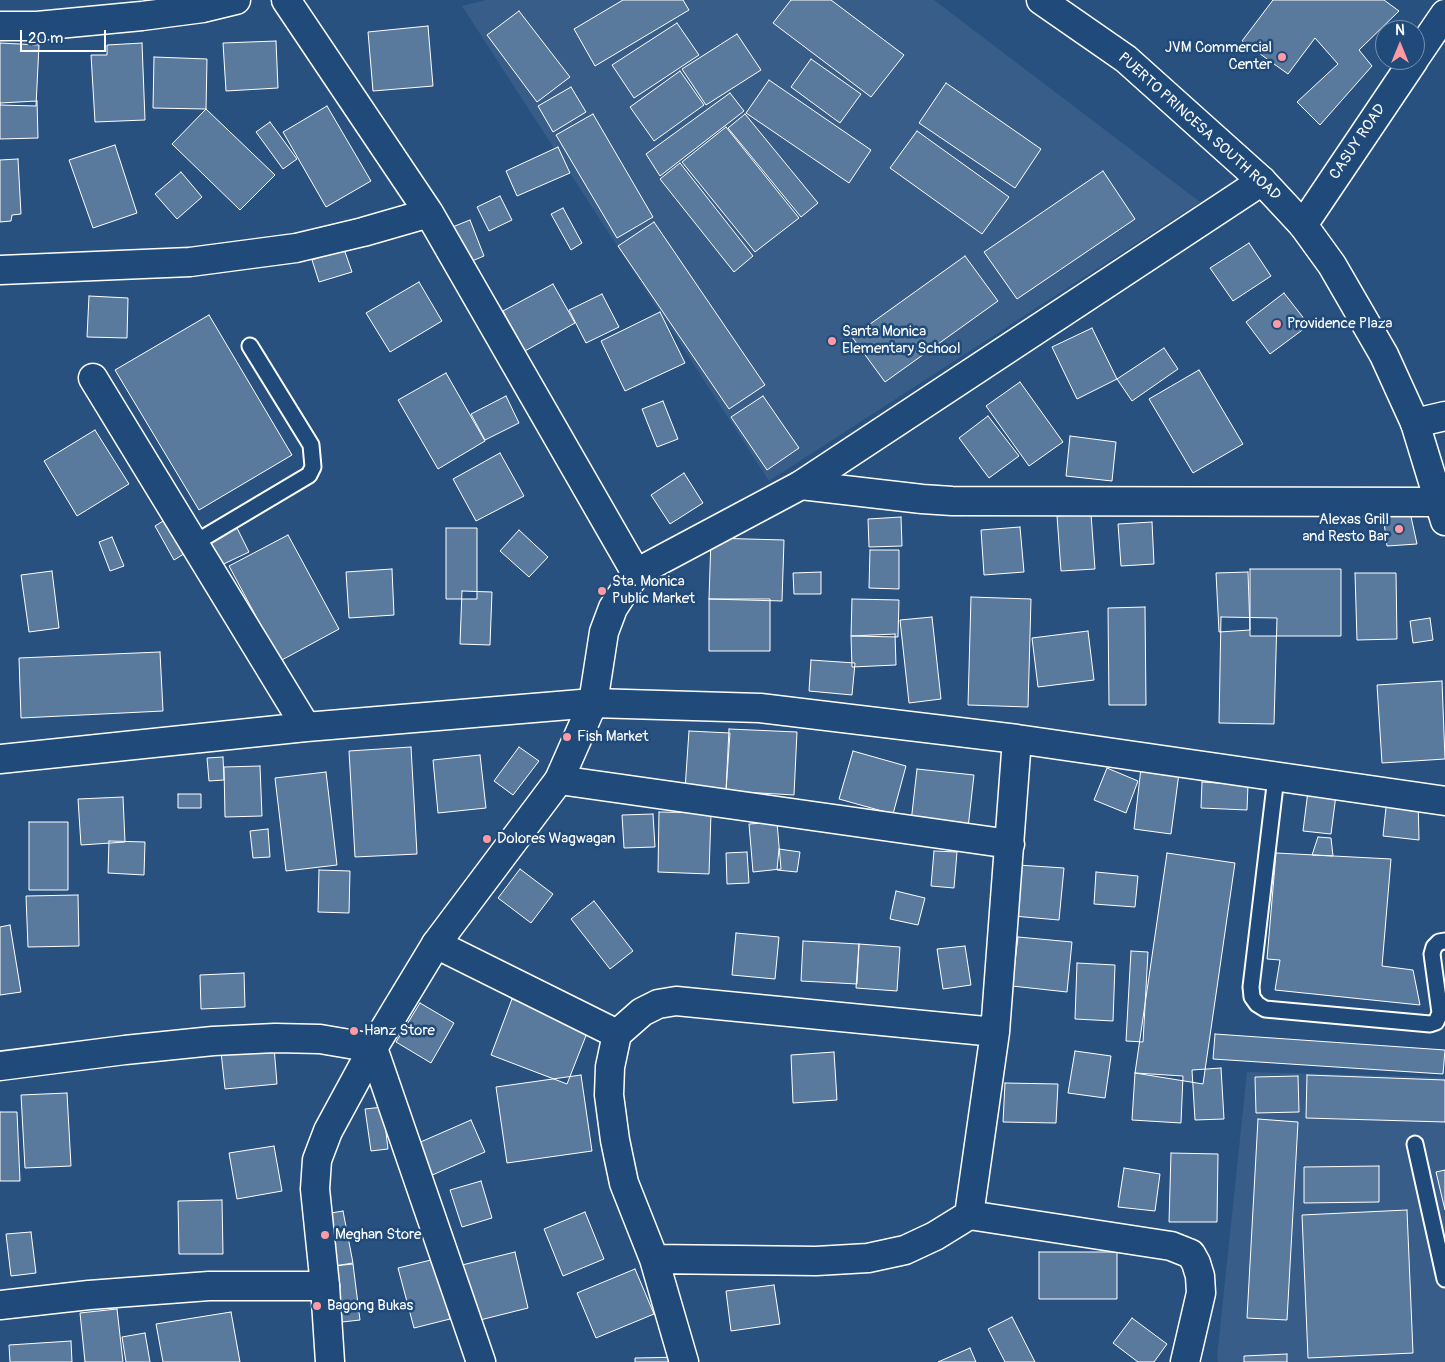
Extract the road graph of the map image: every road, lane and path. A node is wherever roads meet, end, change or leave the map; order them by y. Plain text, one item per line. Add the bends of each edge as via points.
1 (236, 0) edge
2 (286, 0) edge
3 (1041, 0) edge
4 (1445, 14) edge
5 (0, 26) edge
6 (1425, 43) edge
7 (1407, 70) edge
8 (1262, 181) junction
9 (430, 213) junction
10 (1303, 225) junction
11 (0, 270) edge
12 (250, 346) dead end
13 (93, 378) dead end
14 (1445, 416) edge
15 (1415, 422) junction
16 (801, 485) junction
17 (1442, 512) edge
18 (193, 544) junction
19 (636, 573) junction
20 (593, 703) junction
21 (306, 727) junction
22 (1017, 739) junction
23 (0, 759) edge
24 (1276, 776) junction
25 (559, 780) junction
26 (1445, 801) edge
27 (1010, 844) junction
28 (1445, 941) edge
29 (436, 944) junction
30 (995, 1032) junction
31 (617, 1034) junction
32 (373, 1048) junction
33 (0, 1066) edge
34 (1415, 1144) dead end
35 (969, 1215) junction
36 (654, 1259) junction
37 (1445, 1279) edge
38 (325, 1286) junction
39 (0, 1305) edge
40 (330, 1362) edge
41 (481, 1362) edge
42 (684, 1362) edge
43 (1185, 1362) edge

1 - 5 street via 142,16 37,26
2 - 9 street
3 - 8 street, PUERTO PRINCESA SOUTH ROAD via 1126,58
4 - 6 street, CASUY ROAD
7 - 10 street, CASUY ROAD
8 - 10 street, PUERTO PRINCESA SOUTH ROAD
8 - 16 street
9 - 11 street via 296,248 190,262
9 - 19 street
10 - 15 street, PUERTO PRINCESA SOUTH ROAD via 1332,265 1384,355
12 - 18 lane via 311,445 313,467 309,475
13 - 18 street
14 - 15 street
15 - 17 street, PUERTO PRINCESA SOUTH ROAD
16 - 17 street via 952,501
16 - 19 street
18 - 21 street
19 - 20 street via 613,608 604,632
20 - 21 street
20 - 22 street via 760,708
20 - 25 street
21 - 23 street
22 - 24 street
22 - 27 street
24 - 26 street
24 - 28 lane via 1251,987 1257,1004 1265,1009 1436,1022 1440,1013 1432,954 1439,942
25 - 27 street
25 - 29 street
27 - 30 street
29 - 31 street
29 - 32 street
30 - 31 street via 676,1001 658,1004 642,1012
30 - 35 street
31 - 36 street via 610,1067 609,1095 615,1140 624,1183
32 - 33 street via 320,1040 275,1038 213,1041
32 - 38 street via 328,1131 317,1160 316,1189
32 - 41 street
34 - 37 lane
35 - 36 street via 905,1250 868,1258 816,1261
35 - 43 street via 1171,1246 1190,1254 1200,1276 1201,1293
36 - 42 street
38 - 39 street via 209,1286
38 - 40 street

